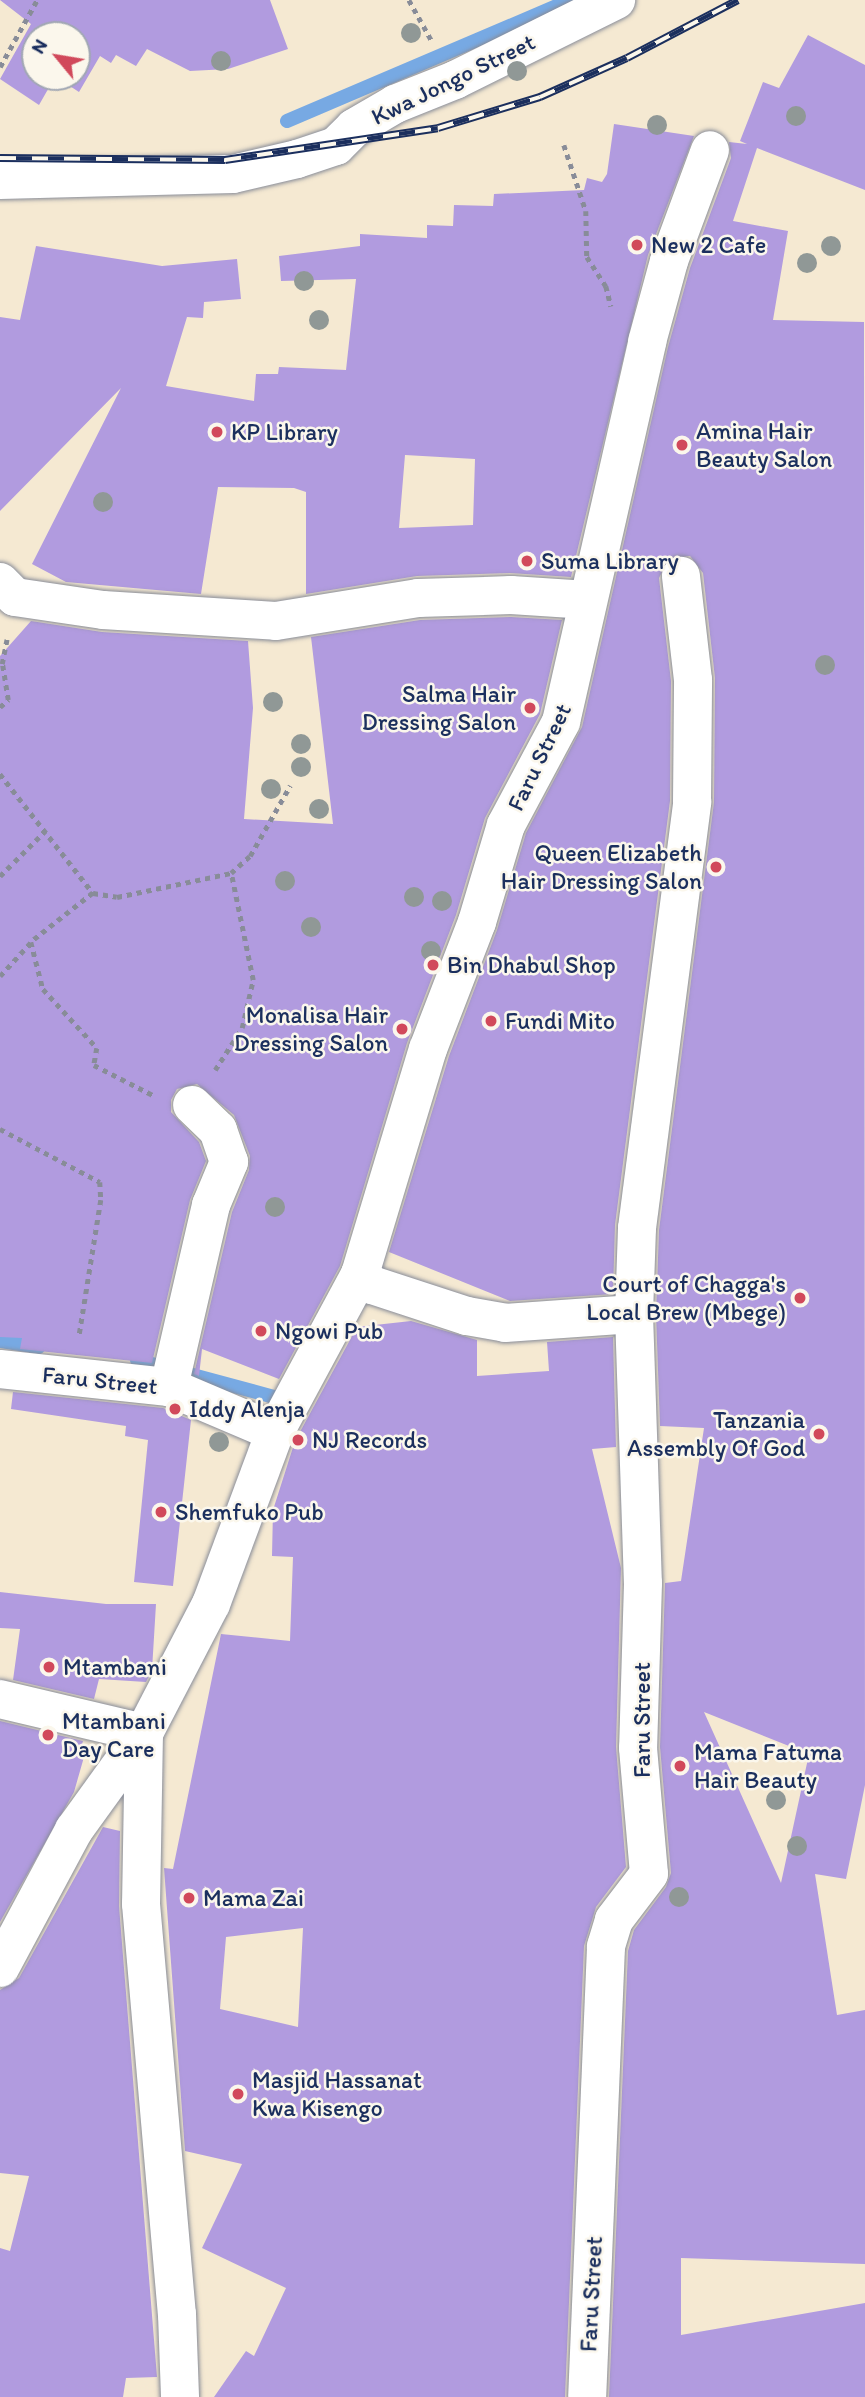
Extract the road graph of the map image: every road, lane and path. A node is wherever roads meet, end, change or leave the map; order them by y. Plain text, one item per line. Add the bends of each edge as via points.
1 (37, 0) edge
2 (616, 0) edge
3 (0, 67) edge
4 (564, 145) dead end
5 (710, 150) dead end
6 (0, 180) edge
7 (647, 342) junction
8 (681, 576) dead end
9 (8, 589) edge
10 (588, 600) junction
11 (0, 707) edge
12 (0, 774) edge
13 (290, 786) dead end
14 (45, 831) junction
15 (230, 873) junction
16 (0, 876) edge
17 (93, 893) junction
18 (31, 942) junction
19 (0, 976) edge
20 (192, 1105) junction
21 (0, 1129) edge
22 (360, 1274) junction
23 (634, 1314) junction
24 (0, 1369) edge
25 (75, 1380) junction
26 (169, 1387) junction
27 (275, 1432) junction
28 (0, 1699) edge
29 (144, 1733) junction
30 (0, 1968) edge
31 (180, 2397) edge
32 (587, 2397) edge

1 - 3 path
2 - 6 street, Kwa Jongo Street via 455,80 395,104 354,128 336,146 297,159 233,174
4 - 7 path via 586,211 587,257 606,286 616,327
5 - 7 street, Faru Street via 669,261
7 - 10 street, Faru Street
8 - 23 street, Faru Street via 693,680 692,802 637,1228
9 - 10 street via 103,610 276,621 418,598 511,595
9 - 11 path via 2,664 8,700
10 - 22 street, Faru Street via 561,722 506,825 477,922 428,1049
12 - 14 path
13 - 15 path via 250,856
14 - 16 path
14 - 17 path
15 - 17 path via 117,897
15 - 20 path via 253,980 242,1028
17 - 18 path
18 - 19 path
18 - 20 path via 43,989 96,1048 94,1065 140,1091
20 - 26 street via 218,1130 229,1162 211,1205
21 - 25 path via 100,1182 102,1200
22 - 23 street via 372,1285 411,1298 505,1322
22 - 27 street, Faru Street
23 - 32 street, Faru Street via 643,1583 638,1748 649,1874 614,1920 606,1947
24 - 25 street, Faru Street
25 - 26 street, Faru Street
26 - 27 street, Faru Street
27 - 29 street, Faru Street via 211,1604
28 - 29 street
29 - 30 street, Faru Street via 74,1830
29 - 31 street, Faru Street via 141,1904 177,2314

